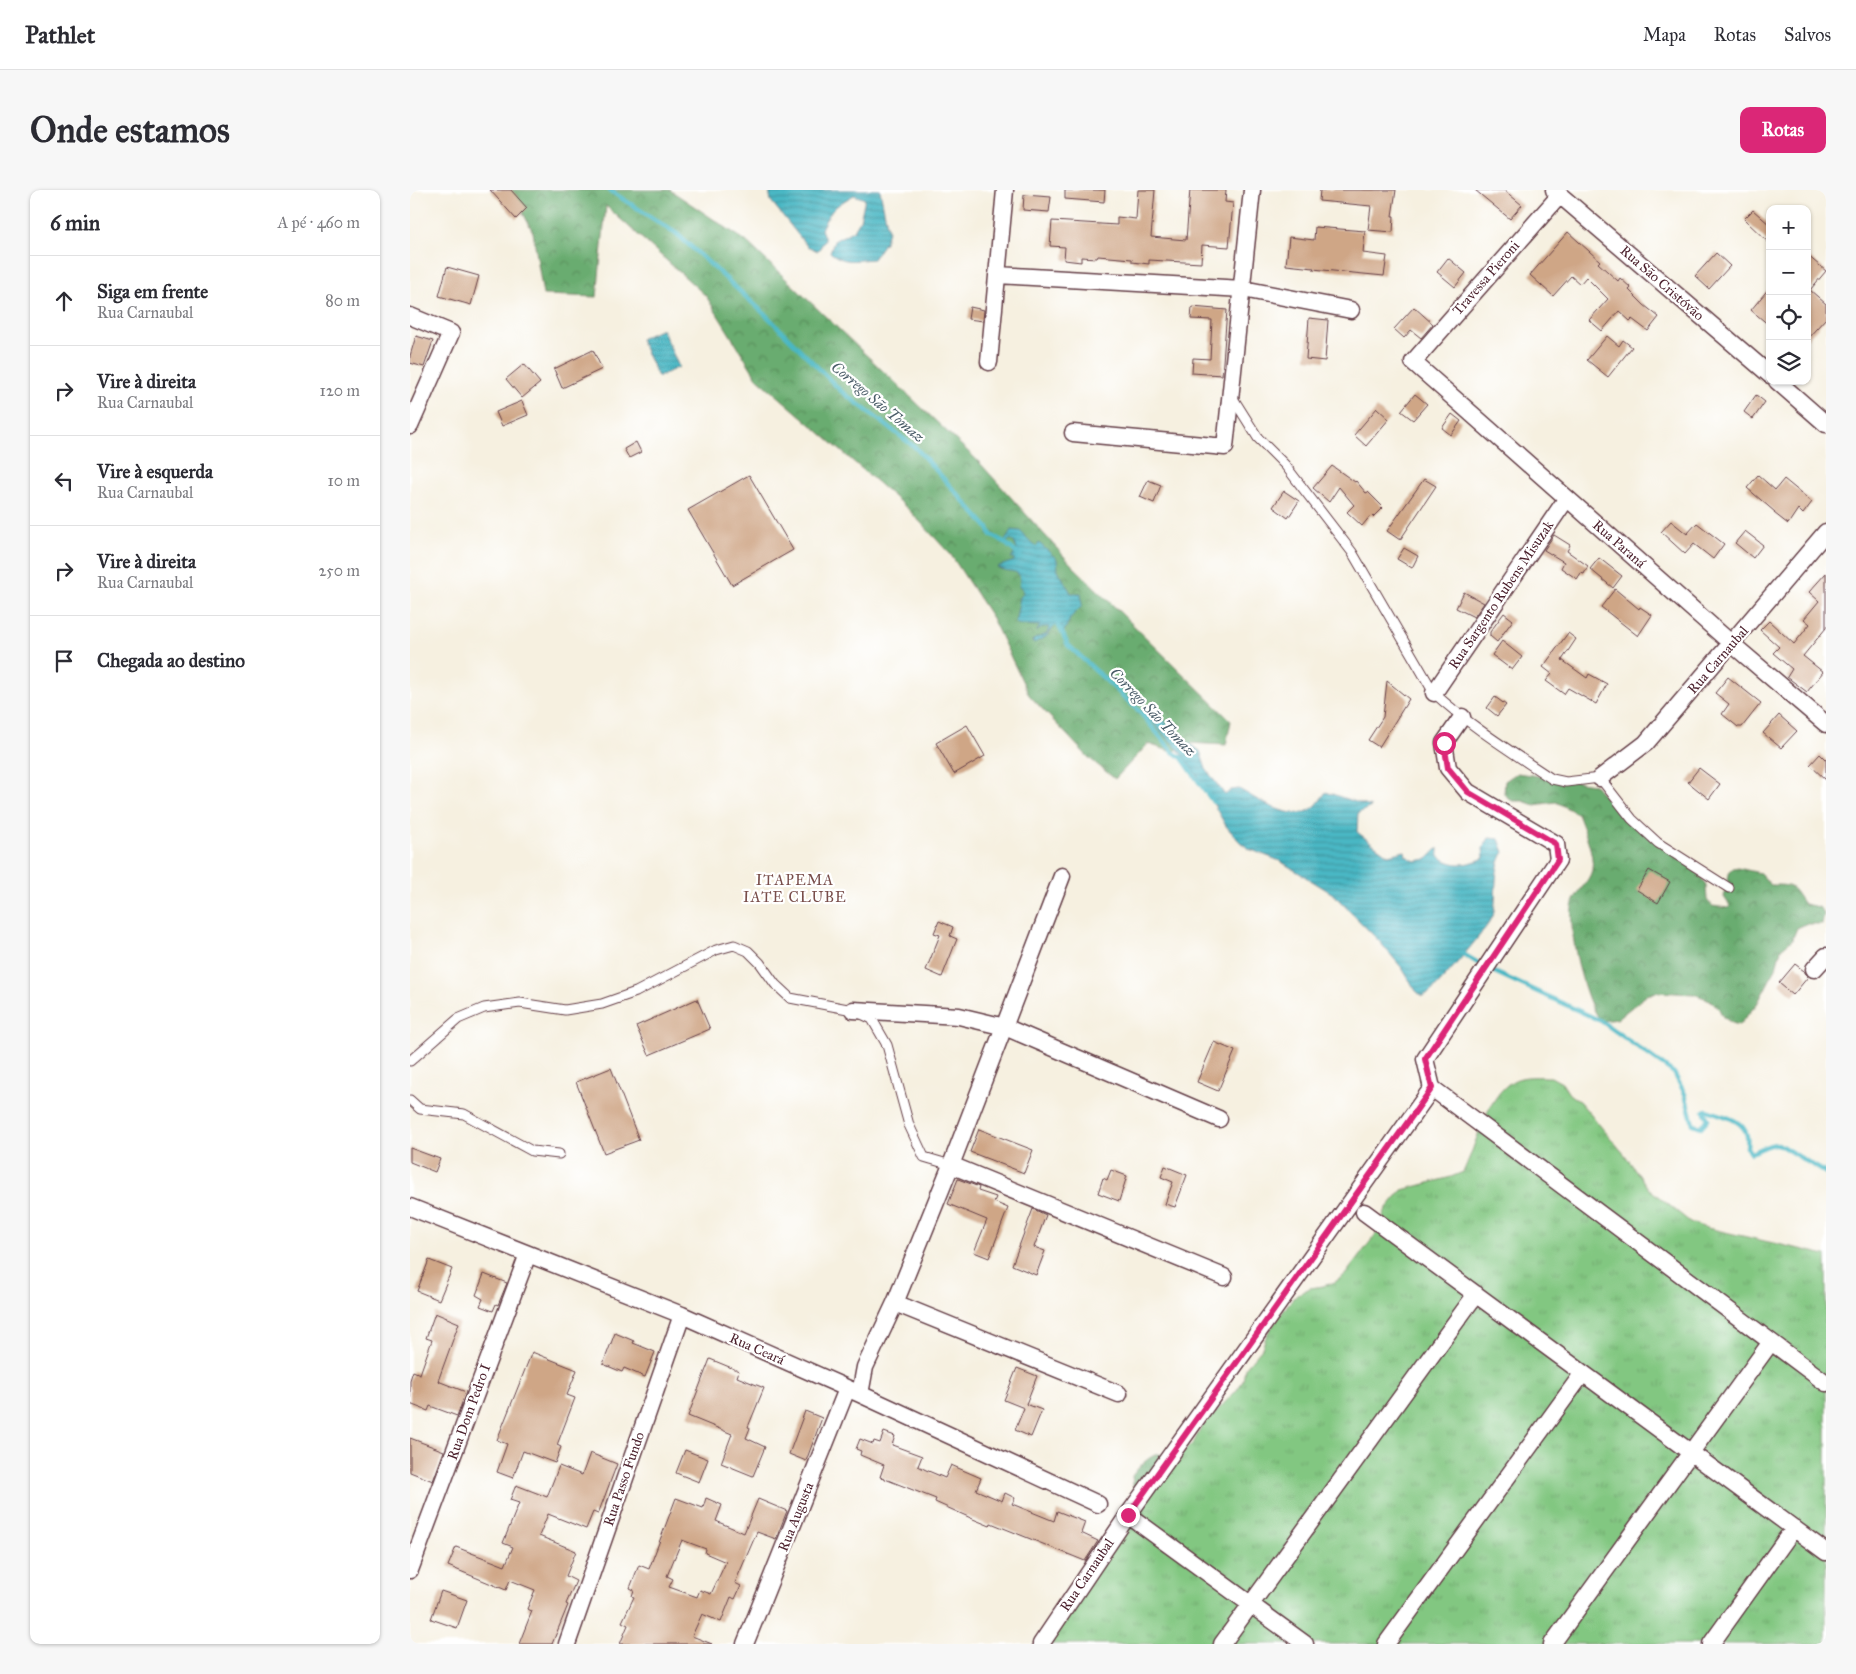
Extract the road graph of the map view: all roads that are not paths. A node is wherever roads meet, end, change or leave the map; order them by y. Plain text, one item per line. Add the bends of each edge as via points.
1 (1005, 190) edge
2 (1252, 190) edge
3 (1557, 192) edge
4 (997, 275) junction
5 (1243, 289) junction
6 (1351, 310) dead end
7 (410, 316) edge
8 (989, 362) dead end
9 (1413, 362) joint
10 (1766, 372) edge
11 (1782, 385) edge
12 (1230, 393) junction
13 (1826, 424) edge
14 (410, 426) edge
15 (1073, 433) dead end
16 (1567, 498) junction
17 (1826, 532) edge
18 (1732, 644) junction
19 (1434, 693) junction
20 (1462, 717) junction
21 (1826, 724) edge
22 (1600, 778) junction
23 (1062, 876) dead end
24 (1728, 888) dead end
25 (1826, 956) edge
26 (1814, 969) dead end
27 (853, 1010) junction
28 (1005, 1027) junction
29 (410, 1061) edge
30 (1432, 1088) junction
31 (410, 1100) edge
32 (414, 1109) edge
33 (1219, 1119) dead end
34 (559, 1154) dead end
35 (952, 1166) junction
36 (410, 1207) edge
37 (1364, 1212) dead end
38 (528, 1254) junction
39 (1224, 1277) dead end
40 (1476, 1294) junction
41 (895, 1303) junction
42 (682, 1315) junction
43 (1772, 1342) junction
44 (1583, 1373) junction
45 (1826, 1383) edge
46 (854, 1392) junction
47 (1119, 1394) dead end
48 (1691, 1453) junction
49 (1098, 1504) dead end
50 (1128, 1515) junction
51 (1794, 1528) junction
52 (1826, 1552) edge
53 (410, 1570) edge
54 (1251, 1604) junction
55 (567, 1644) edge
56 (745, 1644) edge
57 (1041, 1644) edge
58 (1222, 1644) edge
59 (1306, 1644) edge
60 (1386, 1644) edge
61 (1552, 1644) edge
62 (1711, 1644) edge

1 - 4 street
2 - 5 street
3 - 9 street, Travessa Pieroni
3 - 10 street, Rua São Cristóvão
4 - 5 street
4 - 8 street
5 - 6 street
5 - 12 street
7 - 14 street via 450,333
9 - 16 street, Rua Paraná
11 - 13 street
12 - 15 street via 1225,447
12 - 19 lane via 1258,438 1286,464 1352,552
16 - 18 street, Rua Paraná
16 - 19 street, Rua Sargento Rubens Misuzak
17 - 18 street, Rua Carnaubal
18 - 21 street, Rua Paraná
18 - 22 street, Rua Carnaubal via 1646,743
19 - 20 lane
20 - 22 lane via 1552,779 1566,782
20 - 30 street via 1444,743 1448,768 1468,792 1556,844 1558,860 1425,1059
22 - 24 lane via 1632,819 1658,843
23 - 28 street, Rua Augusta
25 - 26 street
27 - 28 street via 958,1016
27 - 29 lane via 790,998 748,951 734,945 716,950 636,992 602,1004 565,1010 520,1003 484,1008 458,1020
27 - 35 lane via 872,1019 887,1045 909,1125 924,1156
28 - 33 street
28 - 35 street, Rua Augusta
30 - 43 street
30 - 50 street, Rua Carnaubal
31 - 32 lane
32 - 34 lane via 464,1114 532,1151
35 - 39 street
35 - 41 street, Rua Augusta
36 - 38 street, Rua Ceará
37 - 40 street
38 - 42 street, Rua Ceará
38 - 53 street, Rua Dom Pedro I
40 - 44 street
40 - 54 street
41 - 46 street, Rua Augusta
41 - 47 street
42 - 46 street, Rua Ceará
42 - 55 street, Rua Passo Fundo
43 - 45 street
43 - 48 street
44 - 48 street
44 - 60 street
46 - 49 street, Rua Ceará
46 - 56 street, Rua Augusta
48 - 51 street
48 - 61 street
50 - 54 street
50 - 57 street, Rua Carnaubal
51 - 52 street
51 - 62 street
54 - 58 street
54 - 59 street

